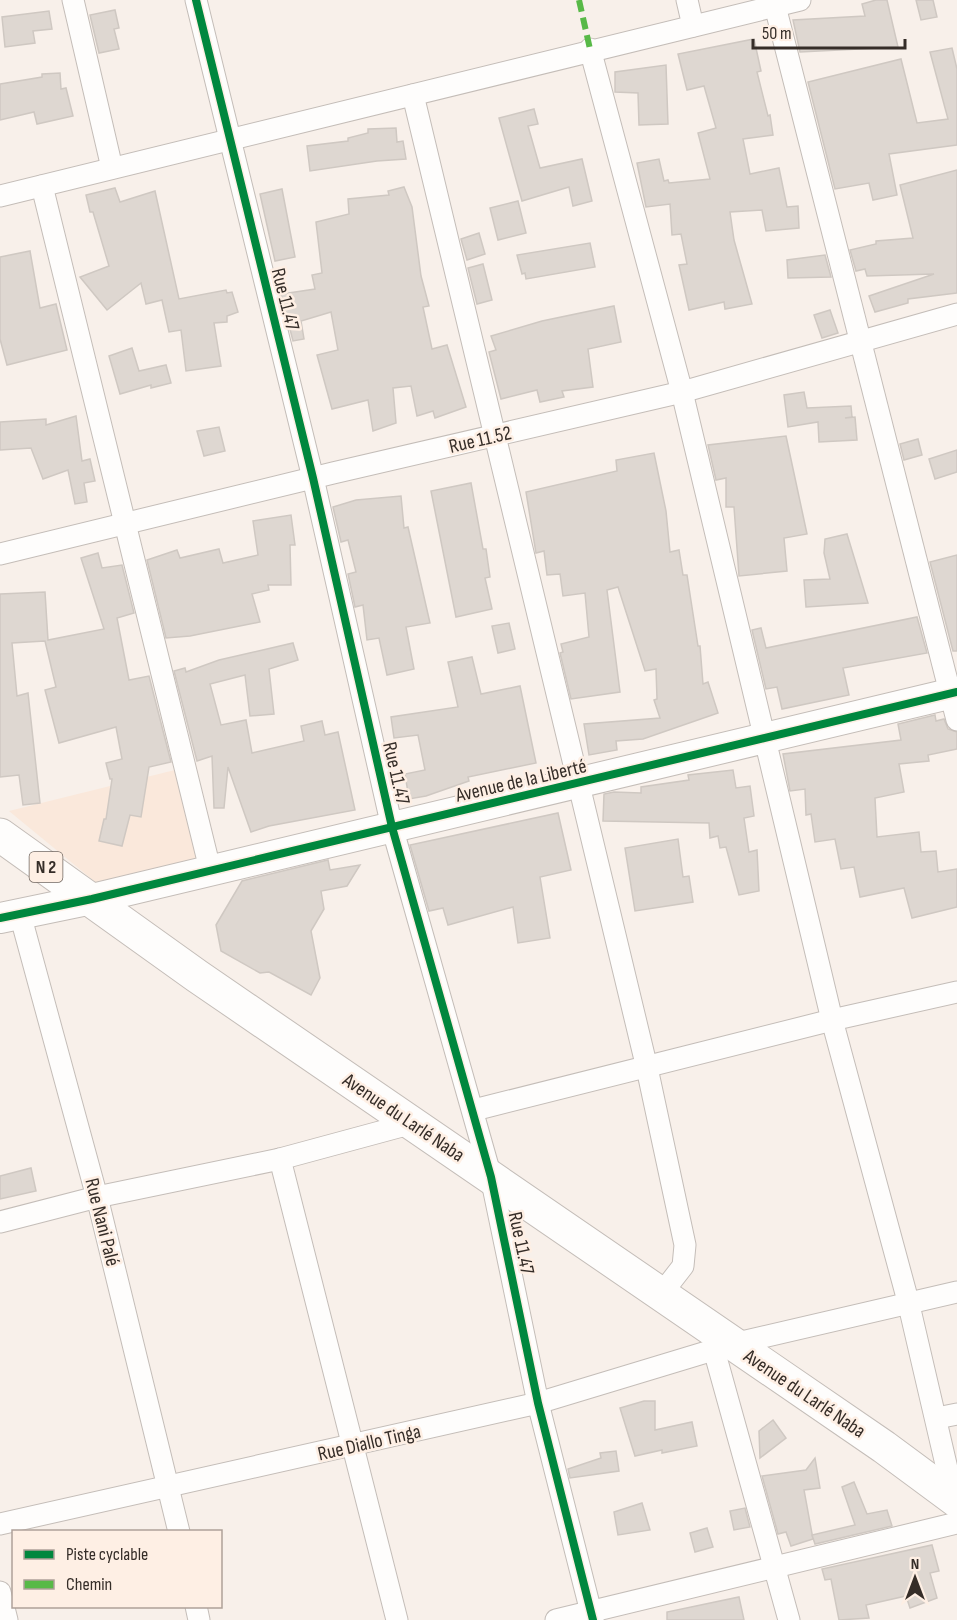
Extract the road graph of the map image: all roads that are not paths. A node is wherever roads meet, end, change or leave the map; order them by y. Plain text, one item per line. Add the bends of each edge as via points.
1 (73, 0) edge
2 (196, 0) edge
3 (687, 0) edge
4 (800, 0) edge
5 (775, 6) junction
6 (693, 26) junction
7 (590, 49) junction
8 (413, 95) junction
9 (230, 140) junction
10 (111, 168) junction
11 (42, 186) junction
12 (0, 196) edge
13 (957, 314) edge
14 (861, 341) junction
15 (682, 392) junction
16 (493, 436) junction
17 (313, 478) junction
18 (127, 523) junction
19 (0, 554) edge
20 (955, 702) edge
21 (766, 738) junction
22 (577, 784) junction
23 (392, 827) junction
24 (2, 832) edge
25 (210, 869) junction
26 (92, 899) junction
27 (10, 916) edge
28 (957, 992) edge
29 (832, 1020) junction
30 (646, 1068) junction
31 (474, 1110) junction
32 (413, 1123) junction
33 (279, 1159) junction
34 (491, 1177) junction
35 (97, 1197) junction
36 (0, 1222) edge
37 (957, 1292) edge
38 (662, 1293) junction
39 (908, 1301) junction
40 (724, 1347) junction
41 (538, 1403) junction
42 (947, 1416) edge
43 (354, 1446) junction
44 (169, 1486) junction
45 (956, 1508) edge
46 (0, 1524) edge
47 (179, 1530) edge
48 (776, 1568) junction
49 (0, 1592) edge
50 (592, 1616) edge
51 (7, 1620) edge
52 (397, 1620) edge
53 (556, 1620) edge
54 (789, 1620) edge

1 - 10 street
2 - 9 street, Rue 11.47
3 - 6 street
4 - 5 street
5 - 6 street
5 - 14 street
6 - 7 street
7 - 8 street
7 - 15 street
8 - 9 street
8 - 16 street
9 - 10 street
9 - 17 street, Rue 11.47
10 - 11 street
11 - 12 street
11 - 18 street
13 - 14 street, Rue 11.52
14 - 15 street, Rue 11.52
14 - 20 street
15 - 16 street, Rue 11.52
15 - 21 street
16 - 17 street, Rue 11.52
16 - 22 street
17 - 18 street, Rue 11.52
17 - 23 street, Rue 11.47
18 - 19 street, Rue 11.52
18 - 25 street
20 - 21 main road, Avenue de la Liberté
21 - 22 main road, Avenue de la Liberté
21 - 29 street
22 - 23 main road, Avenue de la Liberté
22 - 30 street
23 - 25 main road, Avenue de la Liberté
23 - 31 street, Rue 11.47
24 - 26 main road, Avenue du Larlé Naba / N 2
25 - 26 main road, Avenue de la Liberté
26 - 27 main road, Avenue de la Liberté
26 - 32 main road, Avenue du Larlé Naba / N 2 via 197,976
27 - 35 street, Rue Nani Palé
28 - 29 street
29 - 30 street
29 - 39 street
30 - 31 street
30 - 38 street via 685,1245 683,1266
31 - 34 street, Rue 11.47
32 - 33 street
32 - 34 main road, Avenue du Larlé Naba / N 2
33 - 35 street
33 - 43 street
34 - 38 main road, Avenue du Larlé Naba / N 2
34 - 41 street, Rue 11.47
35 - 36 street
35 - 44 street, Rue Nani Palé
37 - 39 street, Rue Diallo Tinga
38 - 40 main road, Avenue du Larlé Naba / N 2
39 - 40 street, Rue Diallo Tinga
39 - 42 street
40 - 41 street, Rue Diallo Tinga
40 - 45 main road, Avenue du Larlé Naba / N 2 via 884,1447
40 - 48 street
41 - 43 street, Rue Diallo Tinga
41 - 50 street, Rue 11.47
42 - 45 street
43 - 44 street, Rue Diallo Tinga
43 - 52 street
44 - 46 street, Rue Diallo Tinga
44 - 47 street, Rue Nani Palé
45 - 48 street
48 - 50 street
48 - 54 street
49 - 51 street
50 - 53 street

